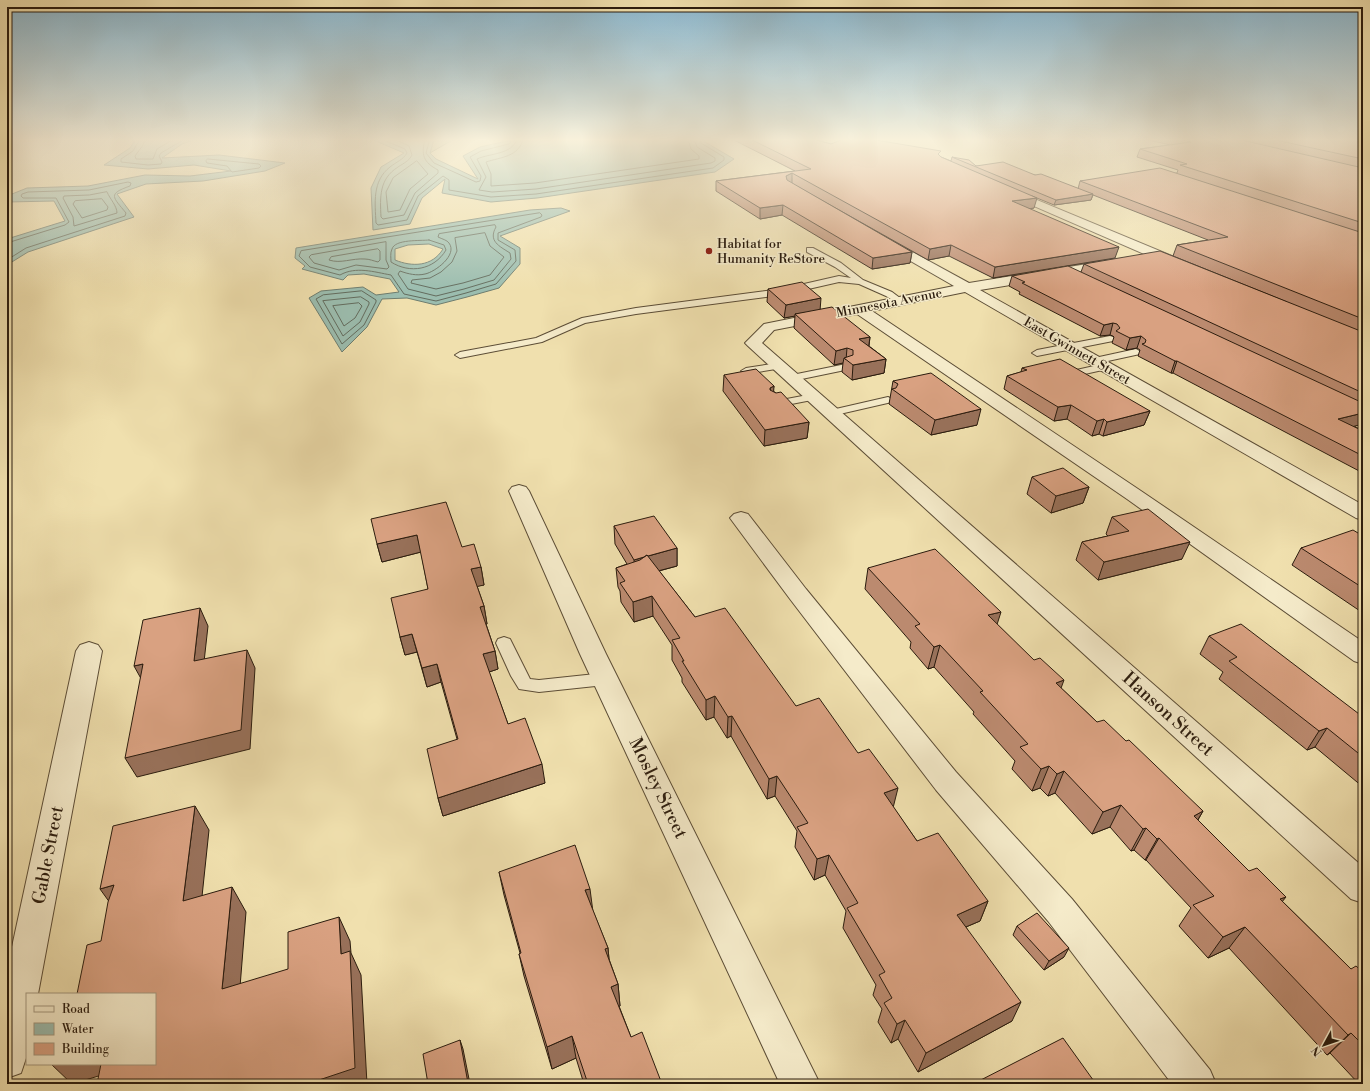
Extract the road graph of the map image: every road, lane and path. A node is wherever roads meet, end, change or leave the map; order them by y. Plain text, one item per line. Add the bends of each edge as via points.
1 (1004, 190) edge
2 (871, 233) edge
3 (810, 250) dead end
4 (1158, 256) junction
5 (1187, 268) edge
6 (860, 282) junction
7 (964, 288) junction
8 (899, 301) junction
9 (860, 309) junction
10 (1110, 339) dead end
11 (1070, 348) junction
12 (1136, 352) dead end
13 (1037, 353) dead end
14 (460, 355) dead end
15 (1098, 364) junction
16 (778, 366) junction
17 (846, 366) edge
18 (746, 371) edge
19 (1067, 375) edge
20 (792, 378) junction
21 (813, 397) junction
22 (888, 400) dead end
23 (776, 404) edge
24 (831, 413) junction
25 (519, 491) dead end
26 (1363, 514) edge
27 (741, 518) dead end
28 (974, 540) joint
29 (504, 643) dead end
30 (89, 651) dead end
31 (1363, 655) edge
32 (605, 679) junction
33 (1363, 888) edge
34 (7, 1059) edge
35 (800, 1084) edge
36 (1196, 1084) edge

1 - 4 street
2 - 7 street, East Gwinnett Street
3 - 6 lane via 838,265
4 - 5 street
4 - 7 street, Minnesota Avenue via 1073,275
6 - 8 lane
6 - 14 lane via 839,279 782,292 636,311 582,321 539,340
7 - 8 street, Minnesota Avenue
7 - 11 street, East Gwinnett Street
8 - 9 street, Minnesota Avenue
9 - 16 street, Minnesota Avenue via 769,327 753,344
9 - 31 street via 1134,495
10 - 11 lane
11 - 13 lane
11 - 15 street, East Gwinnett Street
12 - 15 lane
15 - 19 lane
15 - 26 street, East Gwinnett Street
16 - 18 lane
16 - 20 street, Minnesota Avenue
17 - 20 lane
20 - 21 street, Minnesota Avenue
21 - 23 lane
21 - 24 street, Minnesota Avenue
22 - 24 lane
24 - 28 street, Minnesota Avenue
25 - 32 street, Mosley Street
27 - 36 street via 941,774 1060,910
28 - 33 street, Hanson Street
29 - 32 lane via 525,685 539,686
30 - 34 street, Gable Street
32 - 35 street, Mosley Street

